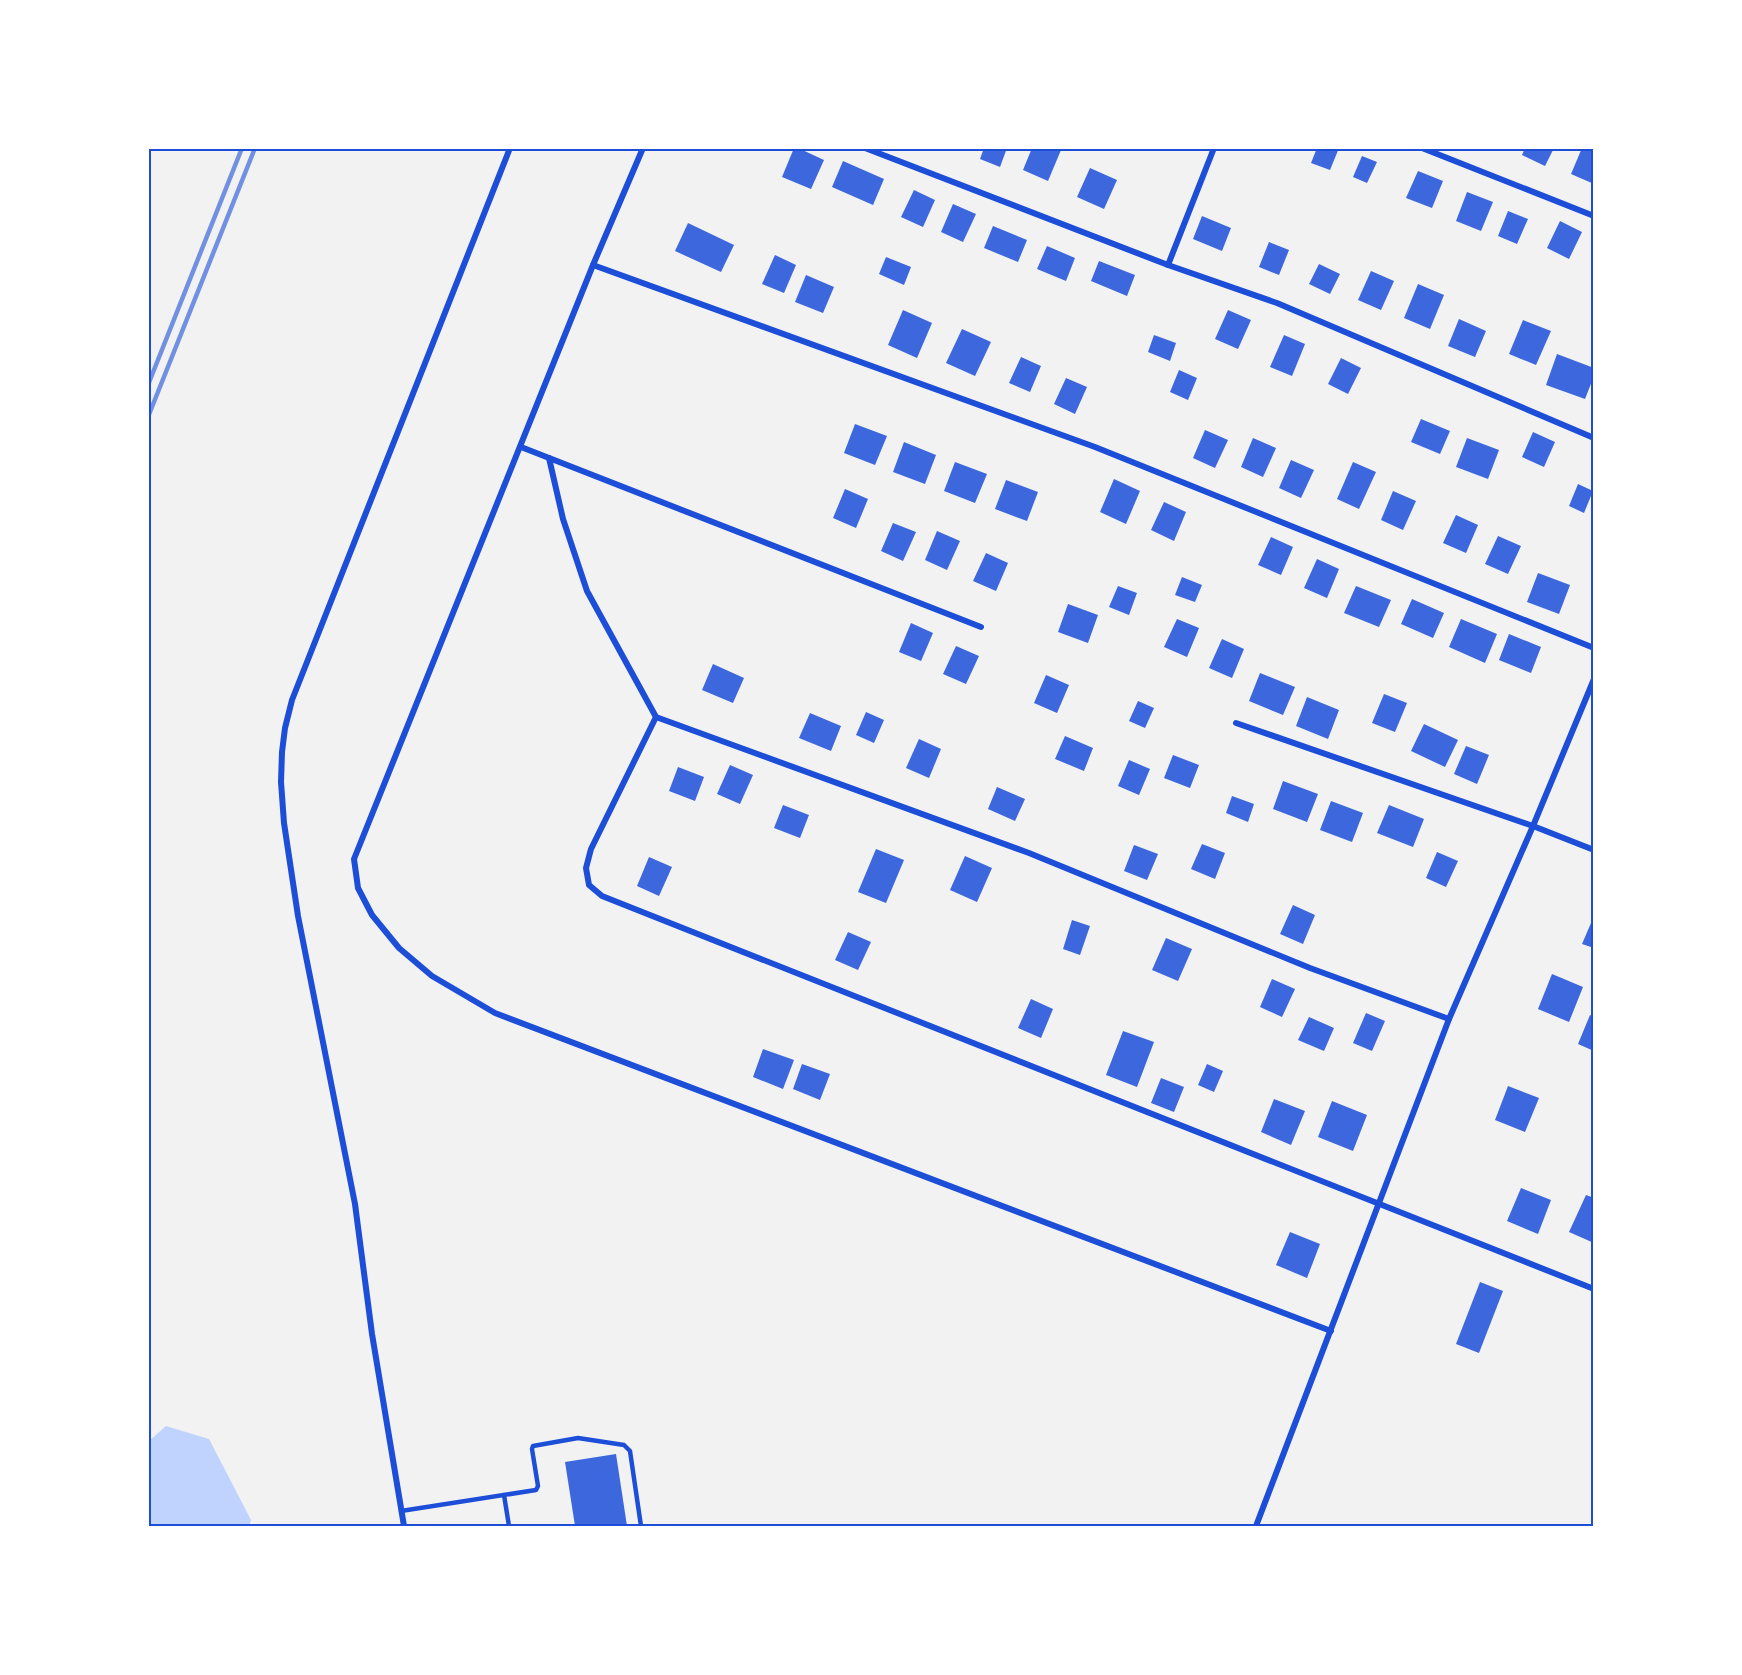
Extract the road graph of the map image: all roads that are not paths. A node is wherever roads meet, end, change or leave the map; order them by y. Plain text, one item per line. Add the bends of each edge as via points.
1 (510, 148) edge
2 (643, 148) edge
3 (865, 148) edge
4 (1214, 148) edge
5 (1422, 148) edge
6 (1593, 216) edge
7 (594, 265) junction
8 (1168, 265) junction
9 (1593, 438) edge
10 (521, 447) junction
11 (549, 458) junction
12 (981, 627) dead end
13 (1593, 648) edge
14 (1593, 679) edge
15 (656, 717) junction
16 (1236, 723) dead end
17 (1533, 826) junction
18 (1593, 850) edge
19 (1449, 1019) junction
20 (1379, 1204) junction
21 (1593, 1289) edge
22 (1331, 1331) junction
23 (504, 1495) junction
24 (401, 1511) junction
25 (404, 1527) edge
26 (508, 1527) edge
27 (641, 1527) edge
28 (1256, 1527) edge

1 - 24 street via 292,700 282,752 284,822 298,916 355,1204
2 - 7 street
3 - 8 street
4 - 8 street
5 - 6 street
7 - 10 street
7 - 13 street via 1095,447
8 - 9 street via 1277,303
10 - 11 street
10 - 22 street via 354,859 358,888 372,915 399,948 432,976 495,1013
11 - 12 street
11 - 15 street via 562,519 587,591
14 - 17 street
15 - 19 street via 1029,853 1310,968
15 - 20 street via 591,849 586,868 589,885 602,896
16 - 17 street
17 - 18 street
17 - 19 street
19 - 20 street
20 - 21 street
20 - 22 street
22 - 28 street
23 - 24 lane
23 - 26 lane
23 - 27 lane via 538,1489 532,1449 536,1445 578,1438 624,1444 630,1451
24 - 25 street

